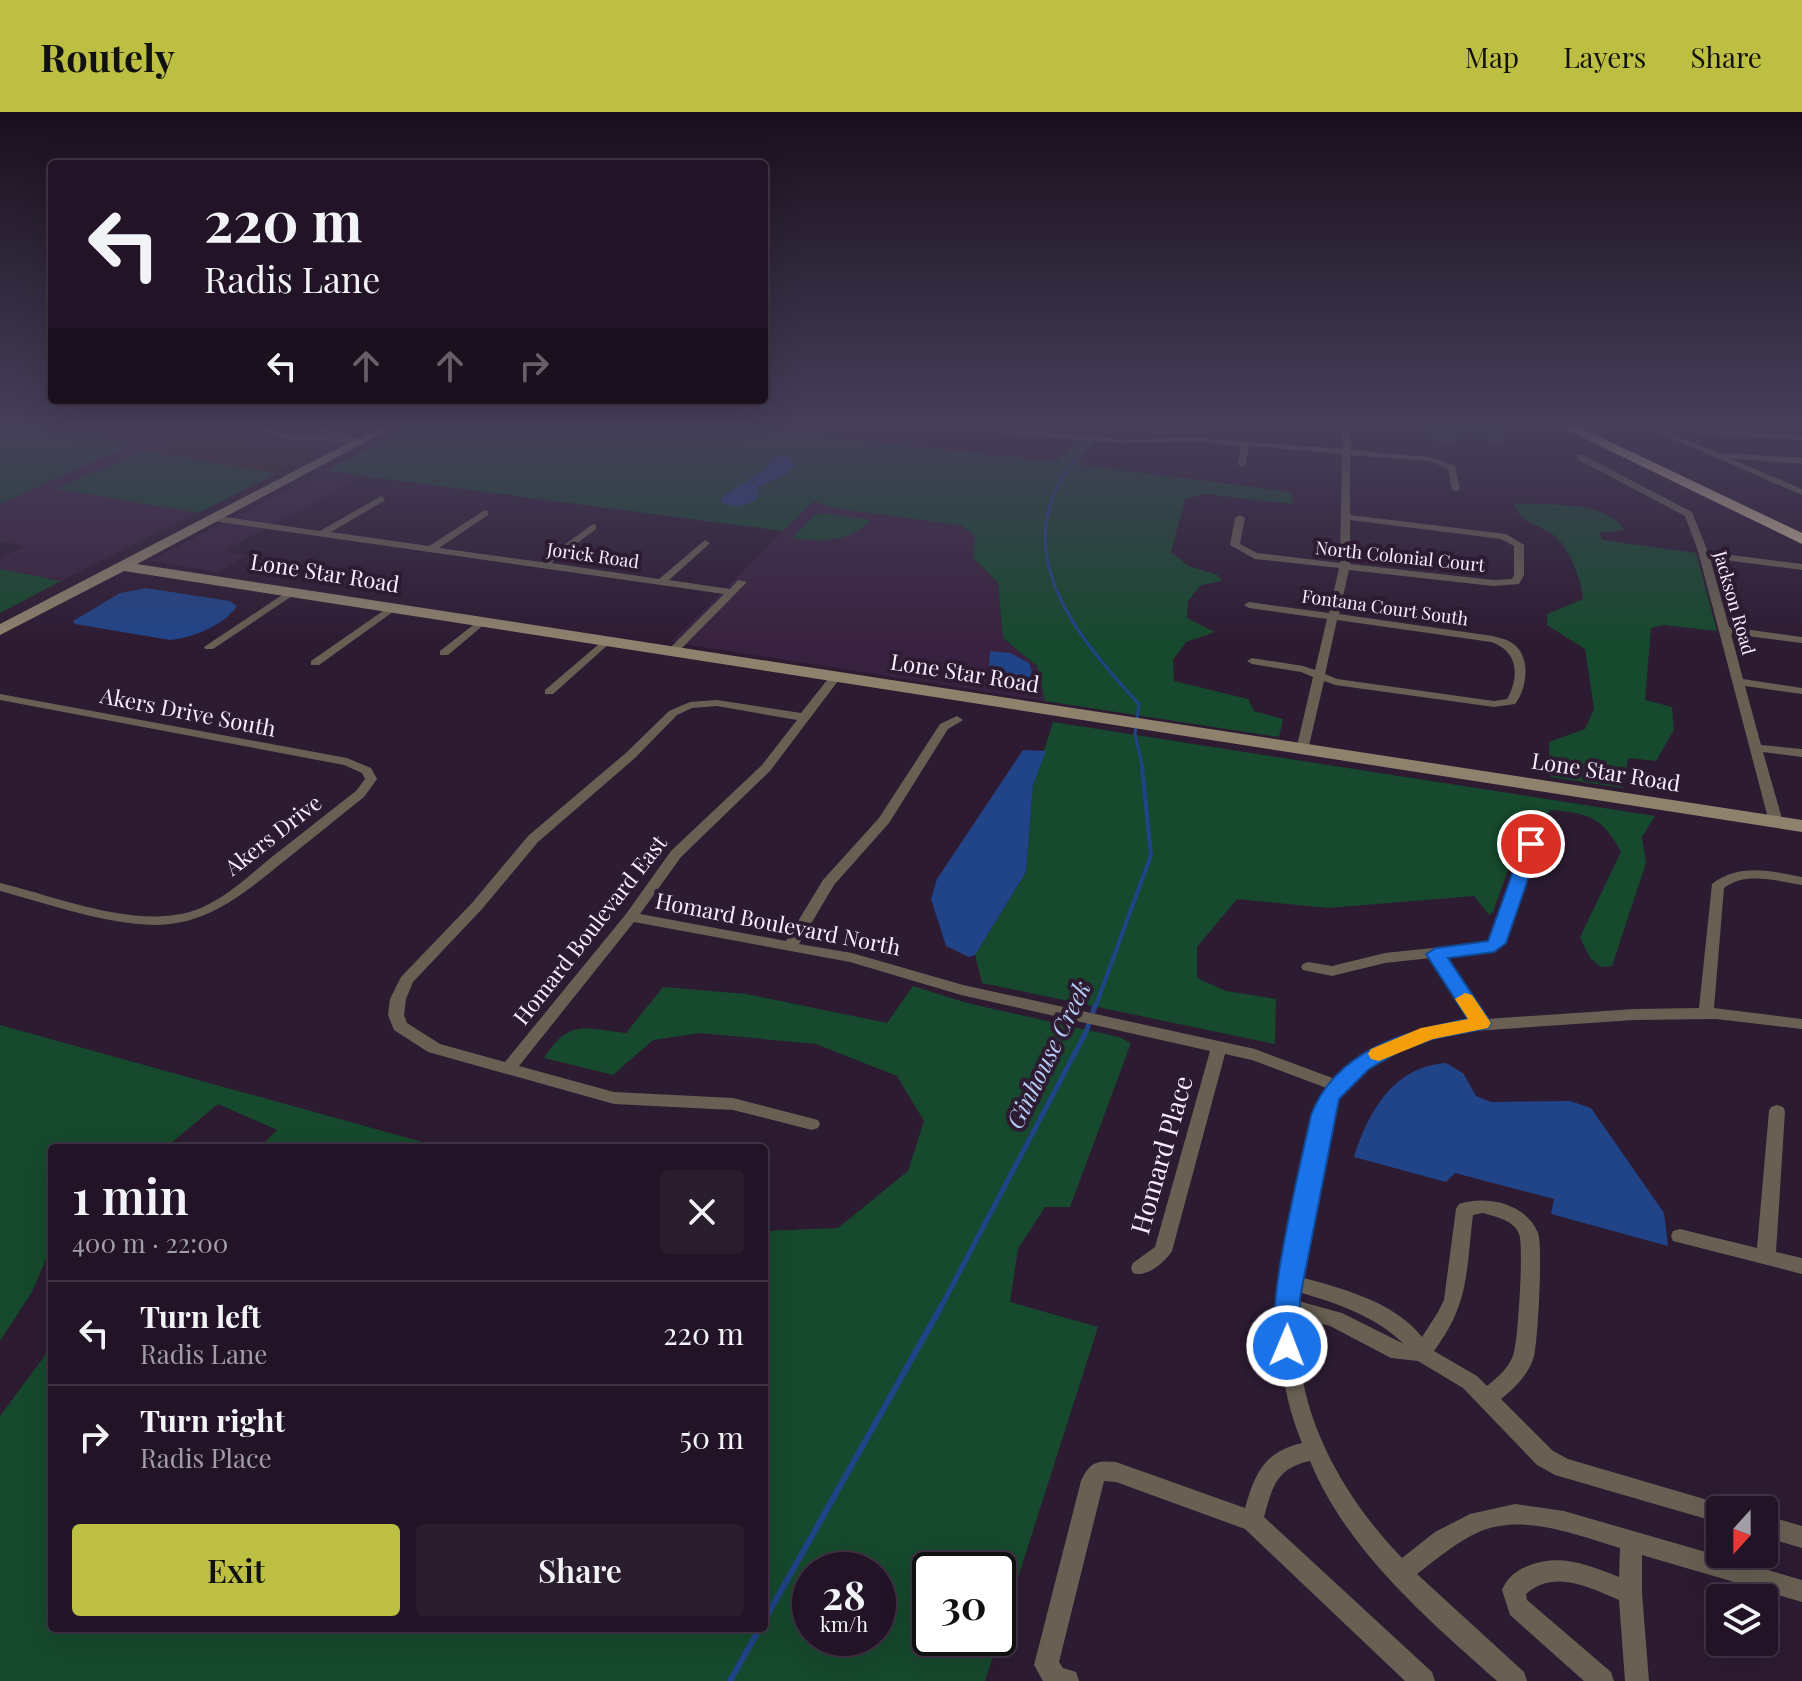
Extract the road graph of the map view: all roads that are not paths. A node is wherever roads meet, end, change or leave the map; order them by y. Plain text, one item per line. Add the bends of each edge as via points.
1 (252, 497) edge
2 (1346, 497) edge
3 (1661, 497) edge
4 (1715, 497) edge
5 (1751, 497) edge
6 (381, 499) dead end
7 (485, 513) dead end
8 (1346, 517) junction
9 (212, 518) junction
10 (1240, 518) dead end
11 (1802, 521) edge
12 (593, 527) dead end
13 (323, 533) junction
14 (1802, 539) edge
15 (705, 543) dead end
16 (431, 549) junction
17 (1704, 554) junction
18 (543, 565) junction
19 (1345, 565) junction
20 (122, 566) junction
21 (1802, 567) edge
22 (661, 582) junction
23 (742, 582) dead end
24 (291, 592) junction
25 (731, 592) junction
26 (1249, 605) dead end
27 (393, 607) junction
28 (1334, 618) junction
29 (482, 621) junction
30 (0, 630) edge
31 (1725, 630) junction
32 (1802, 640) edge
33 (606, 641) junction
34 (209, 647) dead end
35 (673, 651) junction
36 (444, 653) dead end
37 (1252, 661) dead end
38 (315, 663) dead end
39 (1322, 676) junction
40 (835, 677) junction
41 (1740, 682) junction
42 (1802, 691) edge
43 (549, 692) dead end
44 (0, 697) edge
45 (802, 717) junction
46 (957, 720) dead end
47 (1757, 748) junction
48 (1302, 750) junction
49 (1802, 753) edge
50 (367, 771) joint
51 (1776, 822) junction
52 (1802, 826) edge
53 (1531, 844) dead end
54 (1802, 881) edge
55 (0, 887) edge
56 (631, 917) junction
57 (790, 946) junction
58 (1436, 954) junction
59 (1308, 967) dead end
60 (1706, 1013) junction
61 (1481, 1023) junction
62 (1802, 1024) edge
63 (1219, 1047) junction
64 (508, 1069) junction
65 (1336, 1085) junction
66 (1777, 1111) dead end
67 (812, 1124) dead end
68 (1680, 1236) dead end
69 (1766, 1257) junction
70 (1802, 1266) edge
71 (1140, 1268) dead end
72 (1291, 1282) junction
73 (1288, 1307) junction
74 (1371, 1312) junction
75 (1361, 1332) junction
76 (1421, 1353) junction
77 (1488, 1397) junction
78 (1313, 1451) junction
79 (1706, 1509) edge
80 (1252, 1521) junction
81 (1778, 1530) edge
82 (1802, 1537) edge
83 (1631, 1541) junction
84 (1399, 1574) junction
85 (1802, 1591) edge
86 (1630, 1593) junction
87 (1067, 1681) edge
88 (1423, 1681) edge
89 (1515, 1681) edge
90 (1602, 1681) edge
91 (1637, 1681) edge

1 - 9 street
2 - 8 street
3 - 17 street, Jackson Road via 1685,509
4 - 14 highway
5 - 11 highway
6 - 13 street
7 - 16 street
8 - 19 street
8 - 19 street, North Colonial Court via 1503,536 1519,545 1519,575 1515,582 1502,584
9 - 13 street, Jorick Road
9 - 20 street
10 - 19 street, North Colonial Court via 1235,545 1247,553
12 - 18 street
13 - 16 street, Jorick Road
15 - 22 street
16 - 18 street, Jorick Road
17 - 21 street
17 - 31 street, Jackson Road
18 - 22 street, Jorick Road
19 - 28 street
20 - 24 street, Lone Star Road
20 - 30 street
22 - 25 street, Jorick Road
23 - 25 street
24 - 27 street, Lone Star Road
24 - 34 street
25 - 35 street
26 - 28 street, Fontana Court South
27 - 29 street, Lone Star Road
27 - 38 street
28 - 39 street
28 - 39 street, Fontana Court South via 1493,639 1514,649 1517,694 1504,704
29 - 33 street, Lone Star Road
29 - 36 street
31 - 32 street
31 - 41 street, Jackson Road
33 - 35 street, Lone Star Road
33 - 43 street
35 - 40 street, Lone Star Road
37 - 39 street
39 - 48 street
40 - 45 street, Homard Boulevard East
40 - 48 street, Lone Star Road
41 - 42 street
41 - 47 street, Jackson Road
44 - 50 street, Akers Drive South via 347,762
45 - 56 street, Homard Boulevard East via 766,768 676,854
45 - 64 street via 717,703 690,705 673,713 533,839 406,980 396,1015 411,1036
46 - 57 street via 944,727 884,820 828,883
47 - 49 street
47 - 51 street, Jackson Road
48 - 51 street, Lone Star Road
50 - 55 street, Akers Drive via 370,783 348,803 221,903 186,917 144,920
51 - 52 street, Lone Star Road
53 - 58 street via 1494,946
54 - 60 street via 1755,874 1717,887
56 - 57 street, Homard Boulevard North
56 - 64 street, Homard Boulevard East
57 - 63 street, Homard Boulevard North
58 - 59 street via 1385,958 1332,971
58 - 61 street
60 - 61 street
60 - 62 street
61 - 65 street via 1393,1046
63 - 65 street, Homard Boulevard North
63 - 71 street, Homard Place via 1163,1251
64 - 67 street via 614,1098 733,1104
65 - 72 street via 1322,1115
66 - 69 street
68 - 69 street
69 - 70 street
72 - 73 street
72 - 74 street
73 - 75 street
73 - 78 street via 1291,1385
74 - 75 street
74 - 76 street via 1408,1333
75 - 76 street via 1398,1352
76 - 77 street
76 - 77 street via 1450,1313 1459,1281 1465,1209 1483,1206 1520,1220 1530,1235 1524,1356 1507,1382
77 - 79 street via 1545,1458 1563,1468
78 - 80 street via 1288,1454 1273,1464
78 - 84 street via 1335,1491
80 - 87 street via 1099,1470 1046,1665 1055,1677
80 - 88 street
81 - 82 street
83 - 84 street via 1564,1521 1515,1514 1478,1521
83 - 85 street
83 - 86 street
84 - 89 street
86 - 90 street via 1552,1569 1526,1575 1513,1590 1518,1607
86 - 91 street

